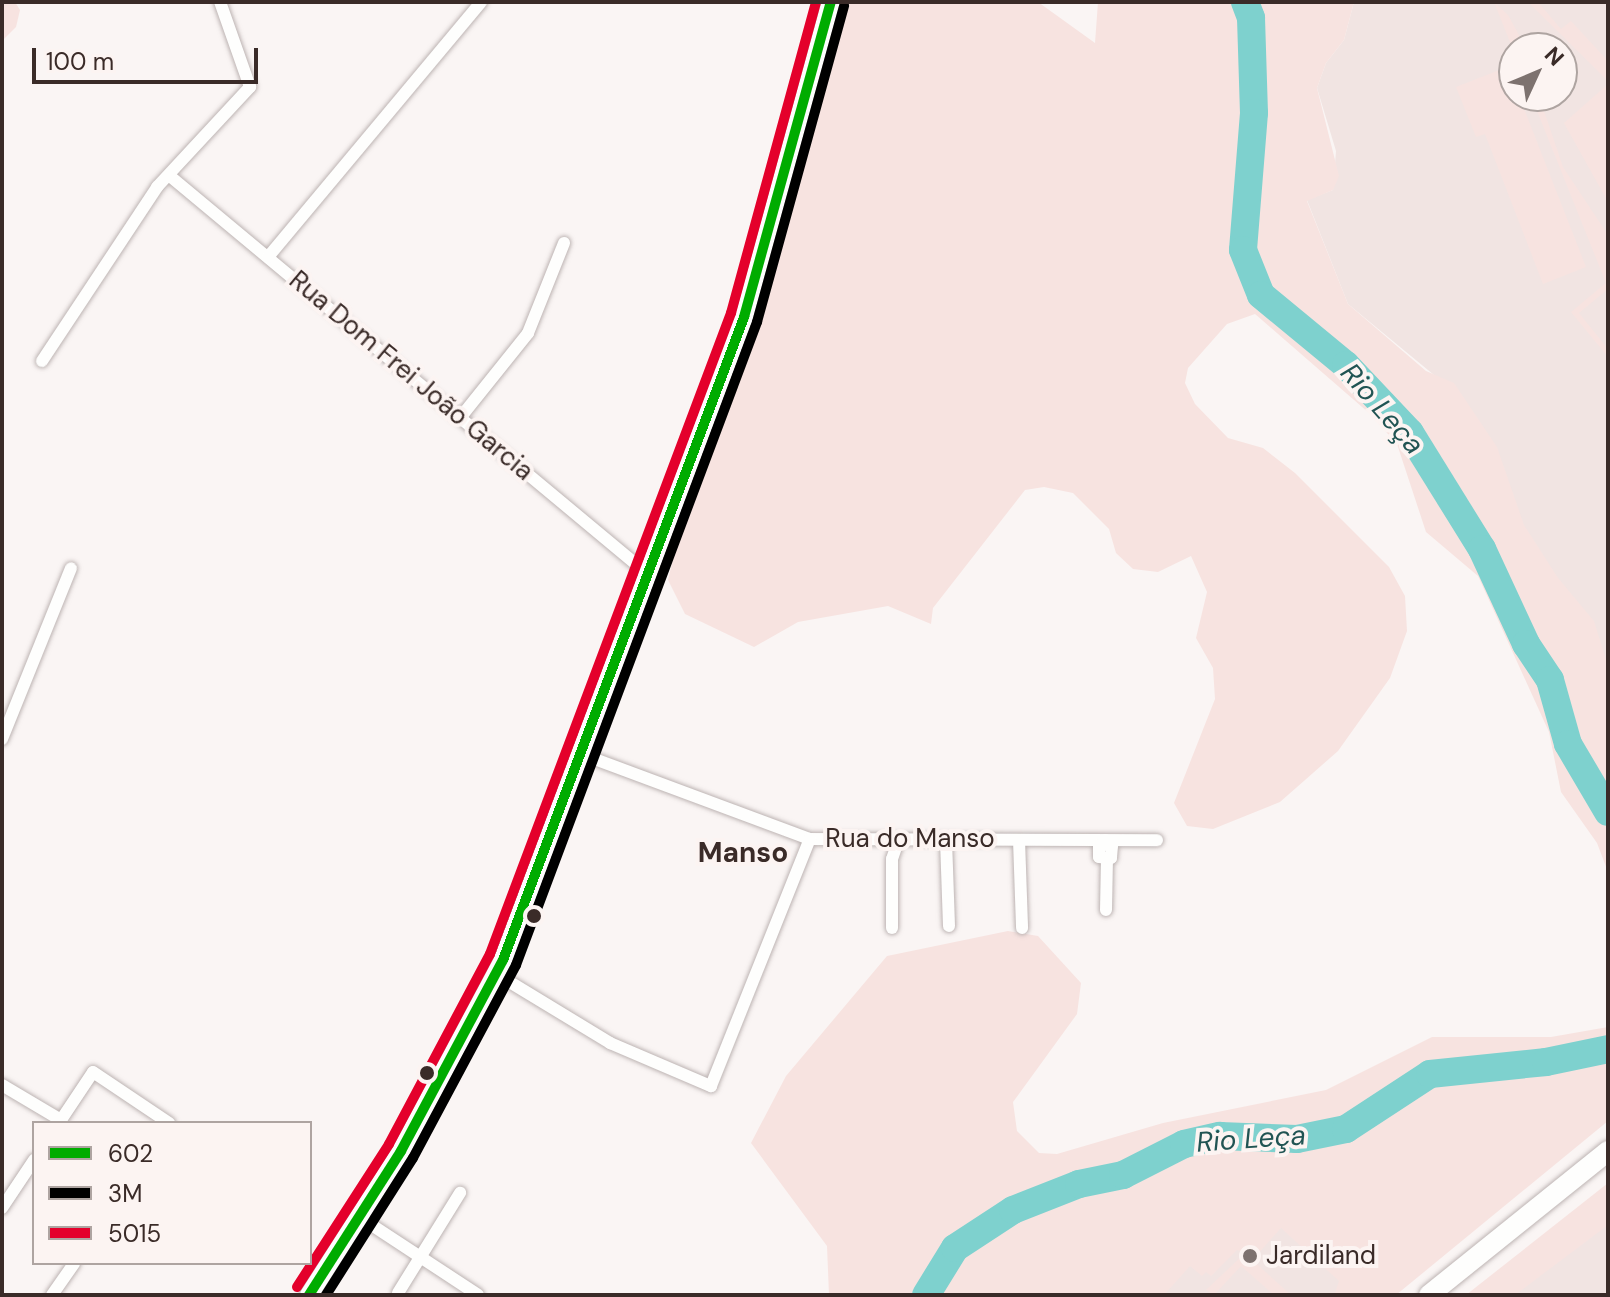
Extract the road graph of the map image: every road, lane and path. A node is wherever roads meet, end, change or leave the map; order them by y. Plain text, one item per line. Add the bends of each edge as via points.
1 (220, 2) edge
2 (481, 2) edge
3 (831, 2) edge
4 (171, 177) junction
5 (564, 243) dead end
6 (268, 257) junction
7 (42, 361) dead end
8 (460, 418) junction
9 (71, 568) dead end
10 (650, 576) junction
11 (2, 739) edge
12 (581, 754) junction
13 (810, 839) junction
14 (899, 839) junction
15 (946, 840) junction
16 (1019, 840) junction
17 (1157, 840) dead end
18 (1106, 848) junction
19 (1106, 910) dead end
20 (949, 926) dead end
21 (892, 928) dead end
22 (1022, 928) dead end
23 (513, 984) dead end
24 (2, 1085) edge
25 (58, 1121) edge
26 (61, 1121) edge
27 (166, 1121) edge
28 (1608, 1151) edge
29 (32, 1163) edge
30 (460, 1193) dead end
31 (2, 1208) edge
32 (361, 1218) junction
33 (421, 1257) junction
34 (73, 1265) edge
35 (398, 1293) dead end
36 (52, 1295) edge
37 (309, 1295) edge
38 (478, 1295) edge
39 (1429, 1295) edge

1 - 4 street via 250,87
2 - 6 street
3 - 10 main road via 744,317
4 - 6 street, Rua Dom Frei João Garcia
4 - 7 street via 157,187
5 - 8 street via 528,333
6 - 8 street, Rua Dom Frei João Garcia
8 - 10 street, Rua Dom Frei João Garcia
9 - 11 street
10 - 12 main road
12 - 13 street, Rua do Manso
12 - 32 main road via 503,960
13 - 14 street, Rua do Manso
13 - 23 street via 711,1086 610,1043
14 - 15 street, Rua do Manso
14 - 21 street via 892,859
15 - 16 street, Rua do Manso
15 - 20 street
16 - 18 street, Rua do Manso
16 - 22 street
17 - 18 street, Rua do Manso
18 - 19 street
24 - 25 street
26 - 27 street via 93,1072
28 - 39 main road
29 - 31 street
30 - 33 street
32 - 33 street
32 - 37 main road
33 - 35 street
33 - 38 street
34 - 36 street

